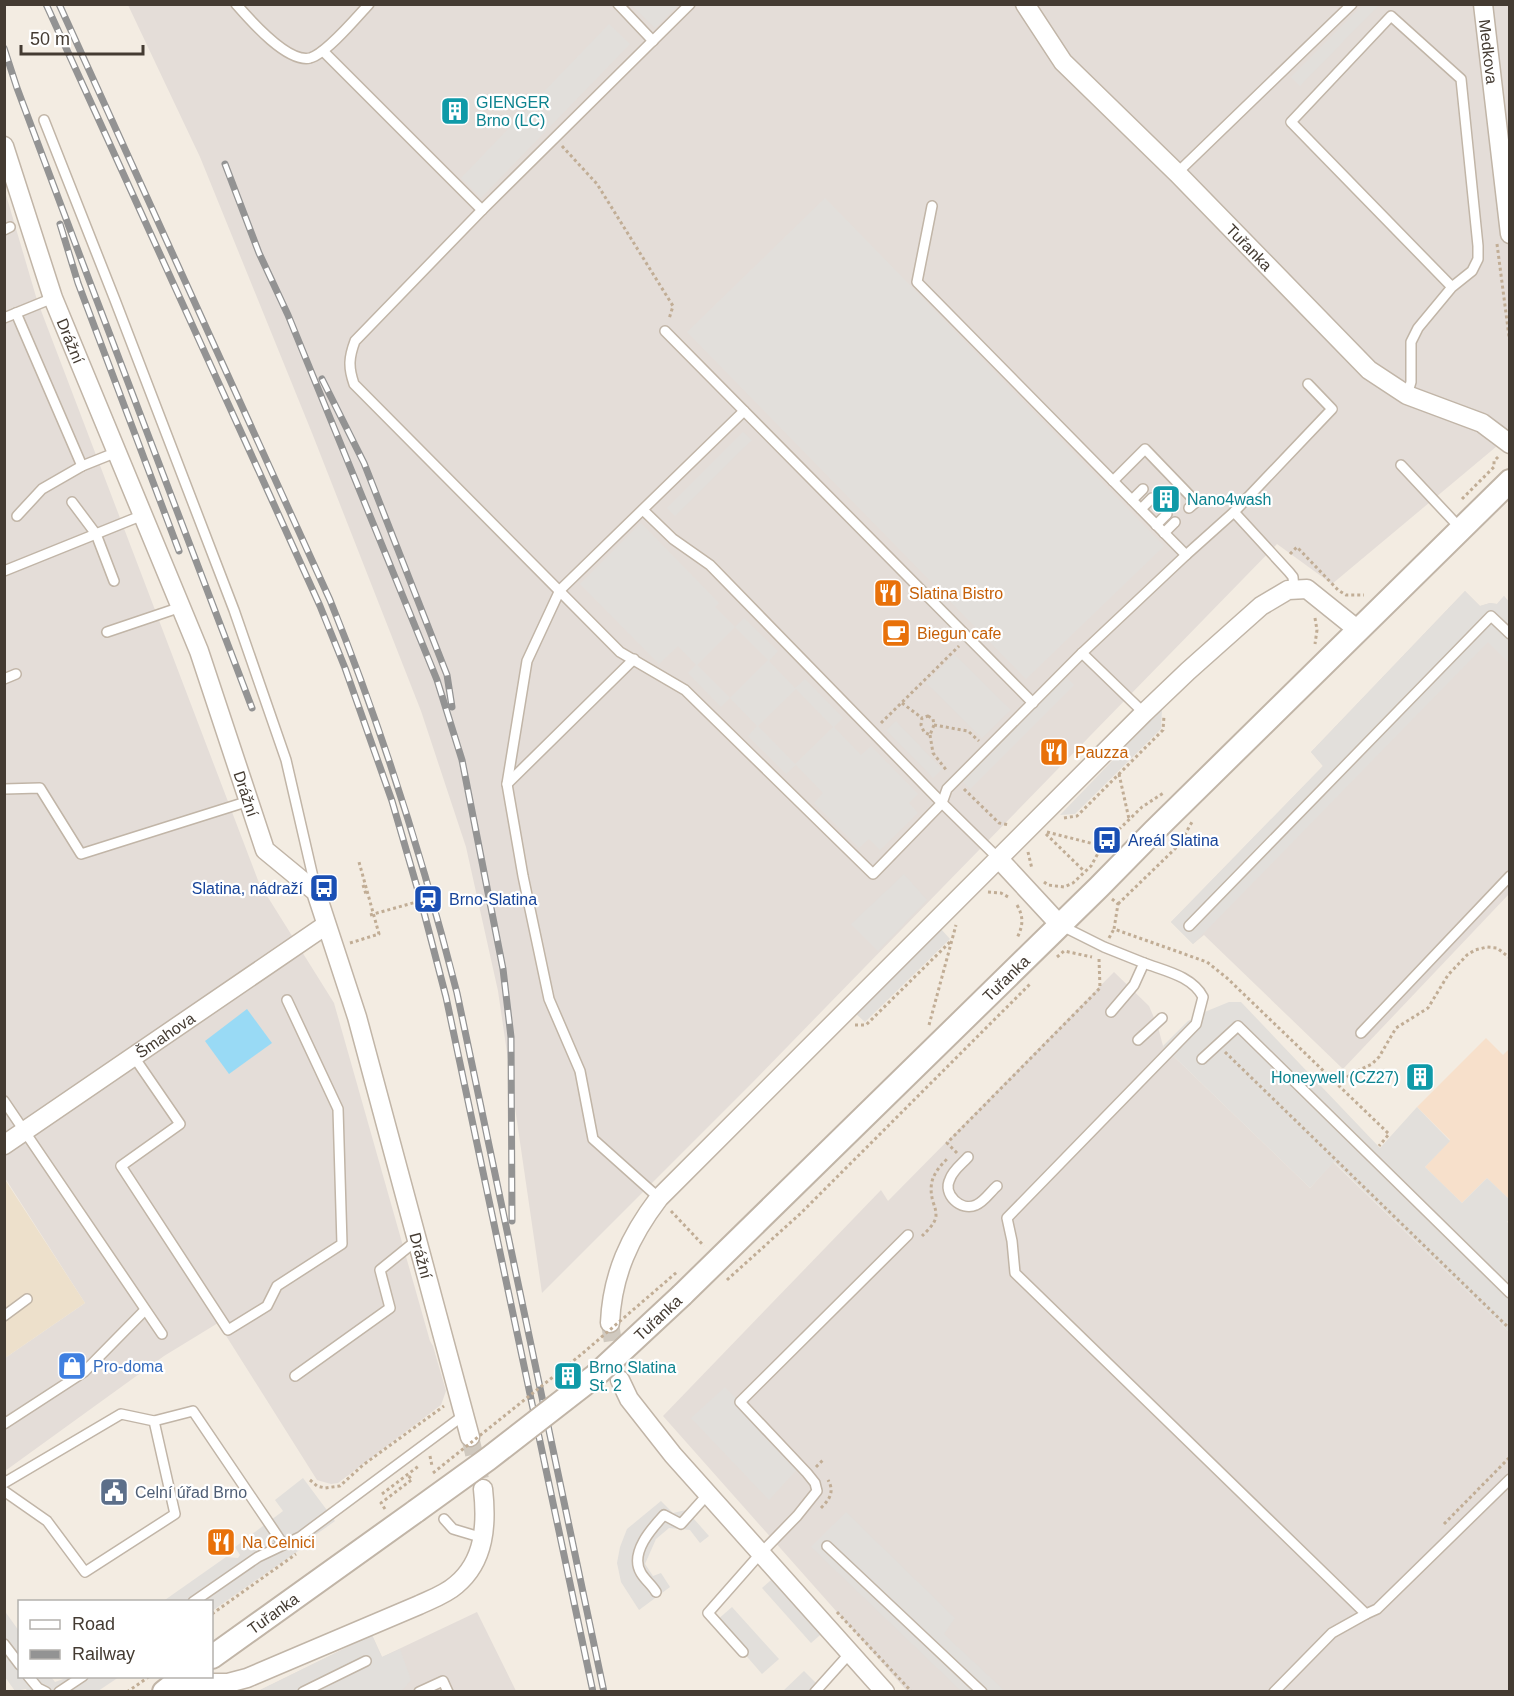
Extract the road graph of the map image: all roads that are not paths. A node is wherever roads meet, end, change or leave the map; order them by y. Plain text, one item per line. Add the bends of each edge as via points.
1 (236, 4) edge
2 (369, 4) edge
3 (618, 4) edge
4 (690, 4) edge
5 (1025, 4) edge
6 (1352, 4) edge
7 (1484, 4) edge
8 (653, 41) junction
9 (323, 51) junction
10 (44, 120) dead end
11 (1504, 134) edge
12 (4, 146) edge
13 (1177, 173) junction
14 (933, 206) dead end
15 (482, 210) junction
16 (1509, 234) edge
17 (1452, 287) junction
18 (53, 298) junction
19 (16, 313) junction
20 (4, 318) edge
21 (665, 331) road end
22 (1308, 384) dead end
23 (1407, 395) junction
24 (744, 411) junction
25 (1506, 448) edge
26 (117, 452) junction
27 (1401, 465) dead end
28 (82, 466) junction
29 (1113, 481) junction
30 (1509, 481) edge
31 (1143, 489) dead end
32 (1152, 498) dead end
33 (1132, 500) junction
34 (72, 502) dead end
35 (1189, 508) dead end
36 (1141, 509) junction
37 (643, 510) junction
38 (1234, 512) junction
39 (1167, 514) dead end
40 (142, 515) junction
41 (17, 516) dead end
42 (1175, 522) dead end
43 (1454, 522) junction
44 (1156, 525) junction
45 (1164, 532) junction
46 (96, 534) junction
47 (1186, 555) junction
48 (4, 571) edge
49 (114, 581) dead end
50 (1294, 589) junction
51 (560, 590) junction
52 (181, 607) junction
53 (1350, 624) junction
54 (107, 632) dead end
55 (1509, 634) edge
56 (1082, 653) junction
57 (634, 659) junction
58 (16, 674) dead end
59 (4, 679) edge
60 (1033, 702) junction
61 (1144, 713) junction
62 (507, 784) junction
63 (4, 789) edge
64 (249, 801) junction
65 (942, 803) junction
66 (998, 858) junction
67 (1509, 876) edge
68 (316, 892) junction
69 (326, 925) junction
70 (1060, 925) junction
71 (1189, 926) dead end
72 (1144, 963) junction
73 (287, 1000) dead end
74 (1111, 1012) dead end
75 (1162, 1018) dead end
76 (1361, 1033) dead end
77 (1138, 1040) dead end
78 (134, 1057) junction
79 (1202, 1059) dead end
80 (4, 1101) edge
81 (25, 1131) junction
82 (4, 1144) edge
83 (967, 1159) road end
84 (997, 1186) dead end
85 (664, 1203) junction
86 (908, 1235) dead end
87 (417, 1240) junction
88 (1509, 1293) edge
89 (27, 1299) dead end
90 (145, 1310) junction
91 (4, 1316) edge
92 (610, 1323) tunnel mouth
93 (162, 1334) dead end
94 (295, 1376) dead end
95 (620, 1380) tunnel mouth
96 (464, 1415) junction
97 (154, 1421) junction
98 (4, 1424) edge
99 (470, 1437) tunnel mouth
100 (1509, 1479) edge
101 (4, 1483) edge
102 (483, 1489) tunnel mouth
103 (4, 1491) edge
104 (707, 1495) junction
105 (485, 1508) junction
106 (444, 1519) dead end
107 (459, 1531) junction
108 (483, 1538) junction
109 (283, 1544) junction
110 (827, 1546) dead end
111 (760, 1554) junction
112 (656, 1592) dead end
113 (196, 1600) edge
114 (1365, 1614) junction
115 (4, 1644) edge
116 (743, 1652) dead end
117 (850, 1653) junction
118 (213, 1656) edge
119 (366, 1661) dead end
120 (18, 1662) edge
121 (29, 1678) edge
122 (81, 1678) edge
123 (174, 1684) edge
124 (46, 1692) edge
125 (59, 1692) edge
126 (303, 1692) edge
127 (419, 1692) edge
128 (448, 1692) edge
129 (815, 1692) edge
130 (885, 1692) edge
131 (982, 1692) edge
132 (1274, 1692) edge

1 - 9 lane via 275,43 294,56 309,58
2 - 9 lane
3 - 8 lane
4 - 8 lane
5 - 13 street, Tuřanka via 1063,62
6 - 13 lane
7 - 11 street, Medkova
8 - 15 lane
9 - 15 lane
10 - 68 lane via 234,610 286,760
11 - 16 street, Medkova
12 - 18 street, Drážní
13 - 23 street, Tuřanka via 1369,370
14 - 29 lane via 917,282
15 - 51 lane via 355,340 349,371 354,384
17 - 17 lane via 1472,271 1478,259 1461,79 1391,16 1291,122
17 - 23 lane via 1426,316 1411,342 1411,382
18 - 19 lane
18 - 26 street, Drážní
19 - 20 lane
19 - 28 lane
21 - 24 lane
22 - 38 lane via 1332,409
23 - 25 street, Tuřanka via 1482,423
24 - 37 lane
24 - 60 lane
26 - 28 lane
26 - 40 street, Drážní
27 - 43 lane
28 - 41 lane via 42,489
29 - 33 lane
29 - 35 lane via 1145,449 1184,497 1196,502
30 - 43 street, Tuřanka
31 - 33 lane
32 - 36 lane
33 - 36 lane
34 - 46 lane
36 - 44 lane
37 - 51 lane
37 - 65 lane via 673,539 710,566
38 - 47 lane
38 - 50 lane via 1293,577
39 - 44 lane
40 - 46 lane
40 - 52 street, Drážní
42 - 45 lane
43 - 53 street, Tuřanka
44 - 45 lane
45 - 47 lane
46 - 48 lane
46 - 49 lane
47 - 56 lane
50 - 53 street via 1312,592
50 - 61 street, Tuřanka via 1261,606
51 - 57 lane via 620,652
51 - 62 lane via 527,661
52 - 54 lane
52 - 64 street, Drážní
53 - 70 street, Tuřanka via 1124,860 1092,879
55 - 71 lane via 1491,616
56 - 60 lane
56 - 61 lane
57 - 62 lane
57 - 65 lane via 685,690 873,874
58 - 59 lane
60 - 65 lane via 955,780
61 - 66 street, Tuřanka via 1042,826
62 - 85 lane via 549,999 580,1071 593,1139
63 - 64 lane via 40,788 81,854
64 - 68 street, Drážní via 265,850
65 - 66 lane
66 - 70 street
66 - 85 street, Tuřanka
67 - 76 lane
68 - 69 street, Drážní
69 - 78 street, Šmahova
69 - 87 street, Drážní via 357,1017
70 - 72 lane
70 - 118 street, Tuřanka, bridge via 596,1376 488,1460
72 - 74 lane via 1134,985
72 - 114 lane via 1198,987 1203,998 1196,1024 1007,1218 1015,1273
73 - 78 lane via 338,1109 342,1244 278,1286 267,1306 228,1330 121,1166 180,1124
75 - 77 lane
78 - 81 street, Šmahova
79 - 88 lane via 1238,1026
80 - 81 lane
81 - 82 street, Šmahova
81 - 90 lane
83 - 84 lane via 948,1182 953,1200 967,1206 977,1205
85 - 92 street, Tuřanka via 640,1222 625,1252 615,1281
86 - 111 lane via 740,1402 807,1473 817,1491
87 - 94 lane via 380,1270 390,1308
87 - 96 street, Drážní
89 - 91 lane
90 - 93 lane
90 - 98 lane via 84,1372
95 - 104 street via 646,1423
96 - 99 street, Drážní
96 - 109 lane via 300,1536
97 - 101 lane via 121,1414
97 - 103 lane via 175,1514 85,1572 47,1521
97 - 109 lane via 193,1411
100 - 114 lane via 1377,1610
102 - 105 street
104 - 111 street
104 - 112 lane via 681,1524 664,1515 648,1533 639,1553 639,1571
105 - 107 lane via 474,1526
105 - 108 street
106 - 107 lane
107 - 108 lane
108 - 123 street via 462,1579 419,1605 247,1678 228,1683
109 - 113 lane
110 - 131 lane
111 - 116 lane via 708,1613
111 - 117 street
114 - 132 lane via 1332,1633
115 - 120 lane
117 - 129 lane
117 - 130 street
119 - 126 lane
121 - 124 lane
122 - 125 lane
127 - 128 lane via 443,1681

